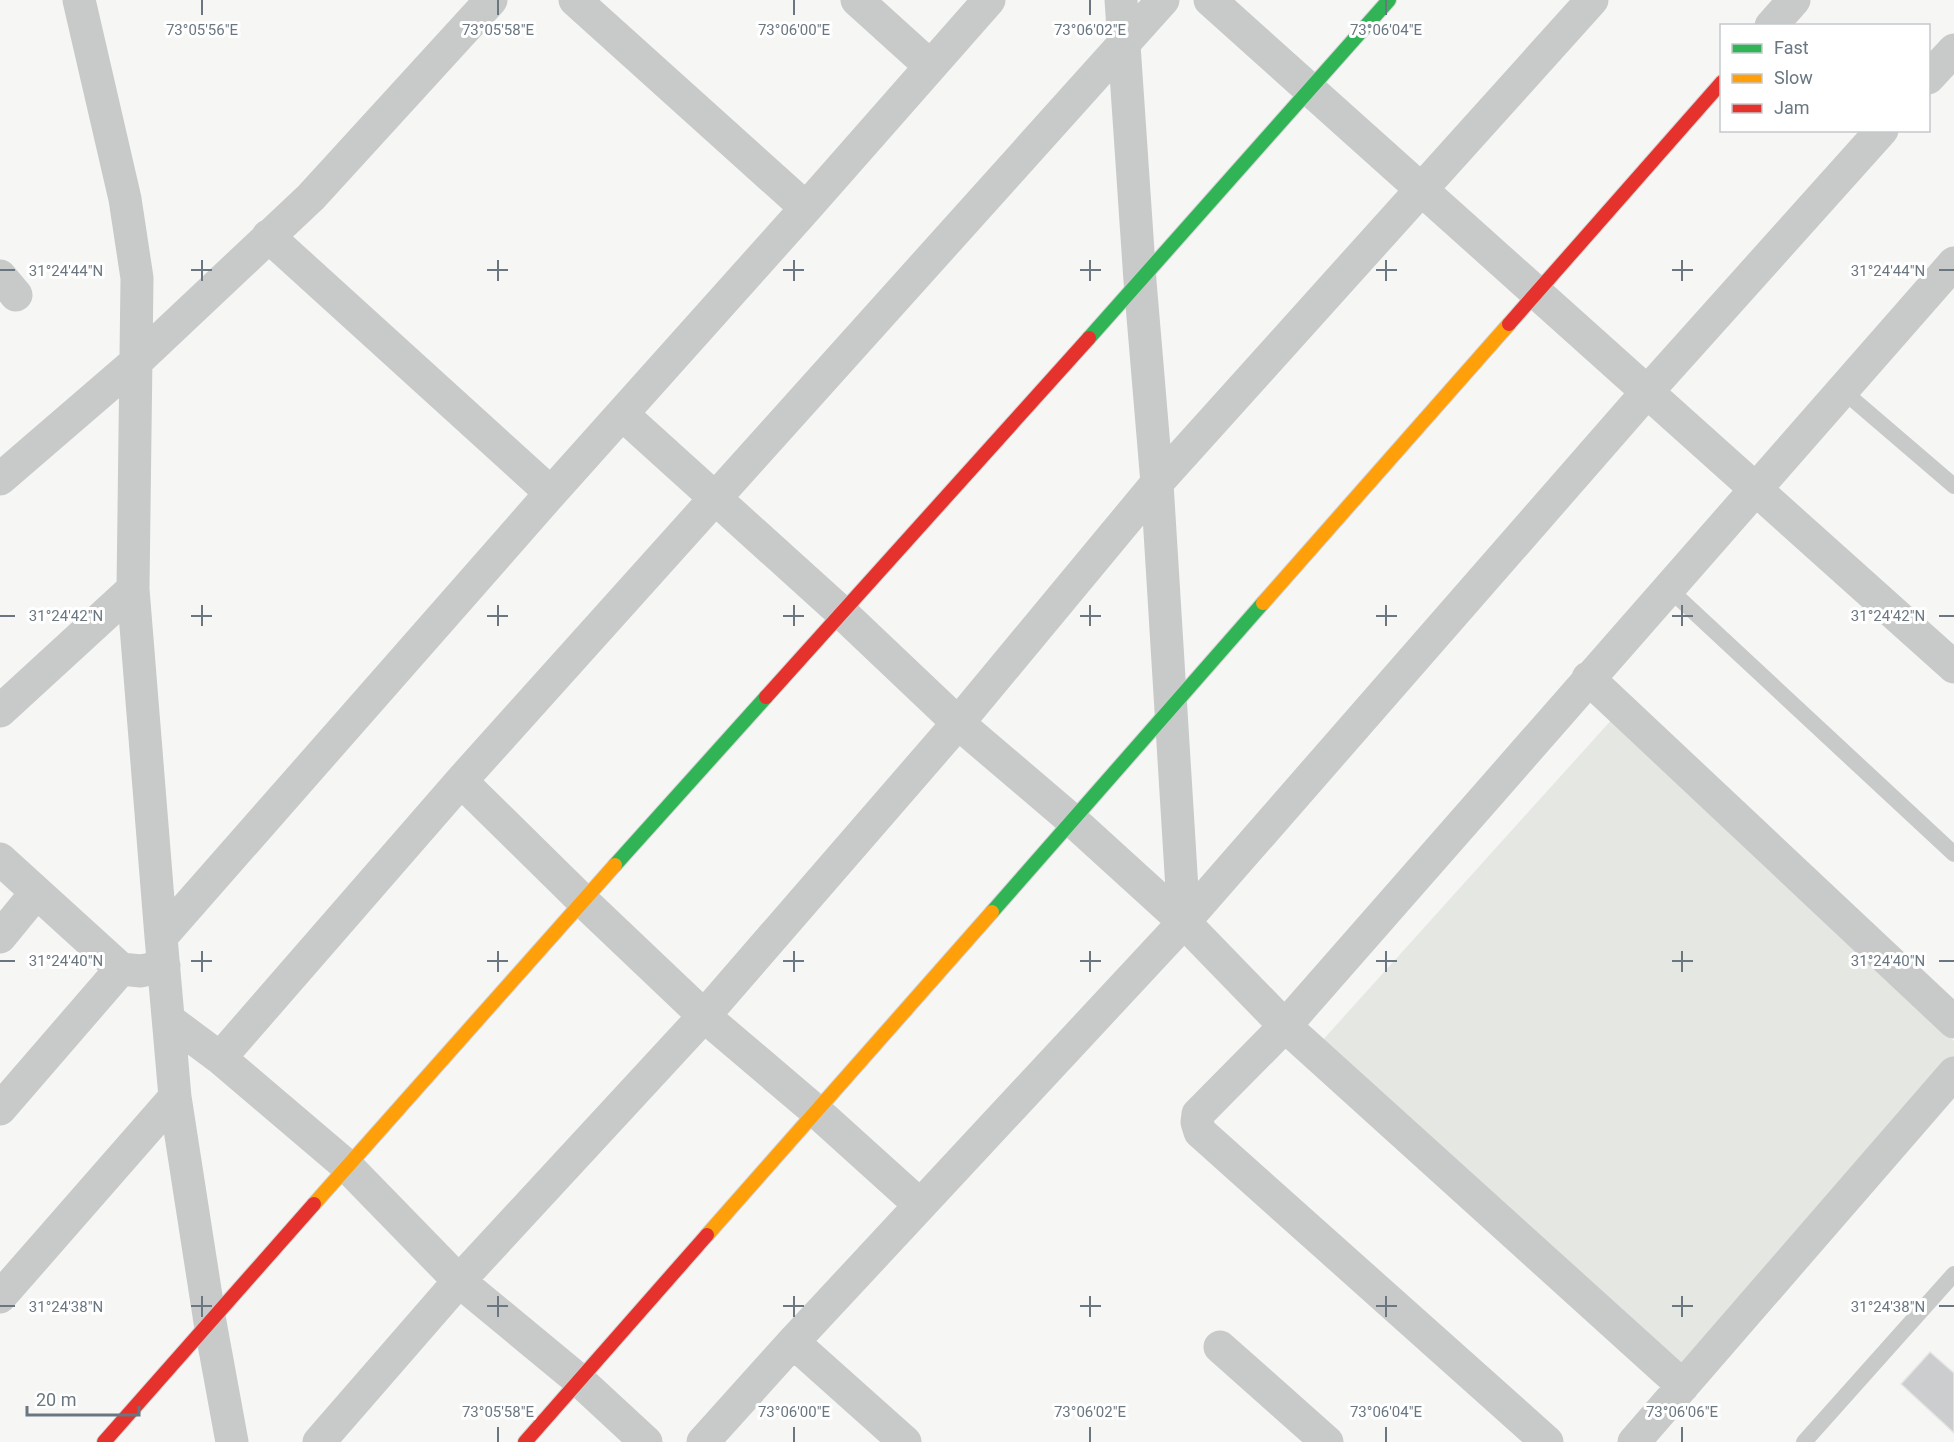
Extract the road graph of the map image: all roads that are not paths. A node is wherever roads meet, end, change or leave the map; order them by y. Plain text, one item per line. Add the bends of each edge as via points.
1 (79, 0) edge
2 (491, 0) edge
3 (575, 0) edge
4 (857, 0) edge
5 (989, 0) edge
6 (1120, 0) edge
7 (1163, 0) edge
8 (1209, 0) edge
9 (1389, 0) edge
10 (1593, 0) edge
11 (1794, 0) edge
12 (1773, 24) edge
13 (1123, 42) junction
14 (1954, 50) edge
15 (930, 66) junction
16 (1930, 77) edge
17 (1720, 84) edge
18 (1309, 89) junction
19 (1880, 132) edge
20 (1421, 190) junction
21 (806, 208) junction
22 (268, 236) junction
23 (1950, 276) edge
24 (1140, 281) junction
25 (1536, 293) junction
26 (137, 361) junction
27 (1842, 390) junction
28 (1647, 392) junction
29 (622, 414) junction
30 (0, 478) edge
31 (1157, 483) junction
32 (1954, 486) edge
33 (1755, 489) junction
34 (551, 492) junction
35 (715, 498) junction
36 (1668, 588) junction
37 (134, 590) junction
38 (841, 612) junction
39 (1954, 667) edge
40 (1588, 678) junction
41 (1170, 708) junction
42 (0, 711) edge
43 (958, 723) junction
44 (461, 781) junction
45 (1073, 821) junction
46 (1954, 854) edge
47 (0, 859) edge
48 (36, 893) junction
49 (583, 902) junction
50 (1184, 922) junction
51 (0, 937) edge
52 (163, 951) junction
53 (121, 969) junction
54 (704, 1016) junction
55 (169, 1020) junction
56 (1954, 1022) edge
57 (1286, 1026) junction
58 (220, 1058) junction
59 (1954, 1073) edge
60 (175, 1097) junction
61 (0, 1109) edge
62 (817, 1112) junction
63 (347, 1166) junction
64 (920, 1205) junction
65 (1954, 1274) edge
66 (459, 1281) junction
67 (0, 1297) edge
68 (210, 1322) junction
69 (793, 1342) junction
70 (1220, 1347) dead end
71 (580, 1381) junction
72 (1683, 1386) junction
73 (104, 1442) edge
74 (232, 1442) edge
75 (319, 1442) edge
76 (525, 1442) edge
77 (646, 1442) edge
78 (703, 1442) edge
79 (905, 1442) edge
80 (1327, 1442) edge
81 (1547, 1442) edge
82 (1634, 1442) edge
83 (1804, 1442) edge

1 - 26 street via 125,199 137,278
2 - 22 street via 311,197
3 - 21 street
4 - 15 street
5 - 15 street
6 - 13 street
7 - 13 street
8 - 18 street
9 - 18 street
10 - 20 street
11 - 12 street
13 - 24 street
13 - 35 street
14 - 16 street
15 - 21 street
17 - 25 street
18 - 20 street
18 - 24 street
19 - 28 street
20 - 25 street
20 - 31 street
21 - 29 street
22 - 26 street
22 - 34 street
23 - 27 street
24 - 31 street
24 - 38 street
25 - 28 street
25 - 41 street
26 - 30 street
26 - 37 street
27 - 32 lane
27 - 33 street
28 - 33 street
28 - 50 street
29 - 34 street
29 - 35 street
31 - 41 street
31 - 43 street
33 - 36 street
33 - 39 street
34 - 52 street
35 - 38 street
35 - 44 street
36 - 40 street
36 - 46 lane
37 - 42 street
37 - 52 street
38 - 43 street
38 - 49 street
40 - 56 street
40 - 57 street
41 - 45 street
41 - 50 street
43 - 45 street
43 - 54 street
44 - 49 street
44 - 58 street
45 - 50 street
45 - 62 street
47 - 48 street
48 - 51 street
48 - 53 street
49 - 54 street
49 - 63 street
50 - 57 street
50 - 64 street
52 - 53 street via 141,971
52 - 55 street
53 - 61 street
54 - 62 street
54 - 66 street
55 - 58 street
55 - 60 street
57 - 72 street
57 - 81 street via 1198,1114 1200,1132
58 - 63 street
59 - 72 street
60 - 67 street
60 - 68 street
62 - 64 street
62 - 71 street
63 - 66 street
63 - 68 street
64 - 69 street
65 - 83 lane
66 - 71 street
66 - 75 street
68 - 73 street
68 - 74 street
69 - 78 street
69 - 79 street
70 - 80 street
71 - 76 street
71 - 77 street
72 - 82 street

